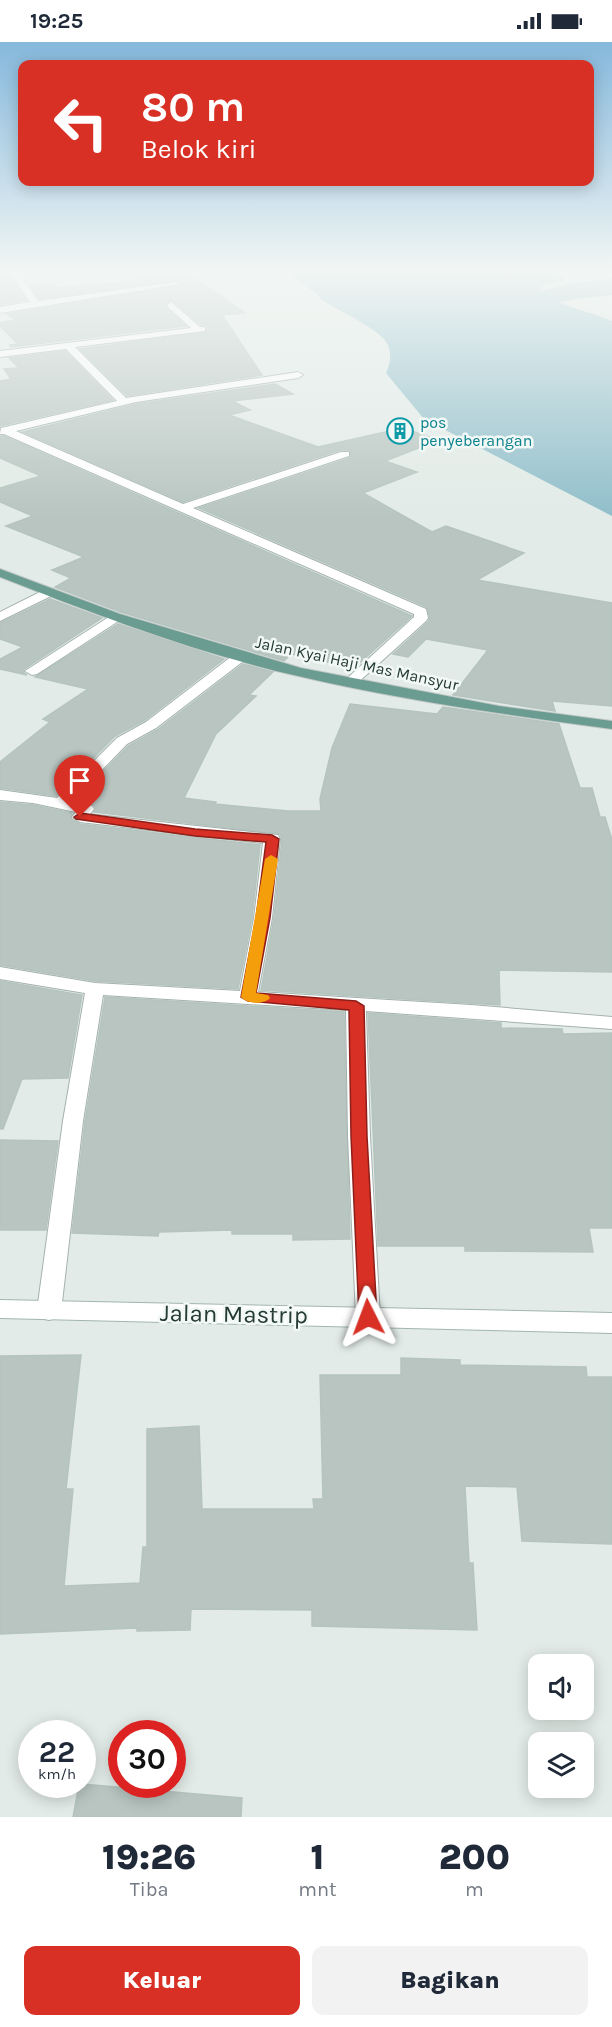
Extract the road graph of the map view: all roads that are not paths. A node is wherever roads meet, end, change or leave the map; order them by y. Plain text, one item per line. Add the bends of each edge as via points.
1 (16, 352) edge
2 (75, 352) edge
3 (0, 354) edge
4 (298, 375) dead end
5 (124, 402) junction
6 (2, 431) edge
7 (345, 454) dead end
8 (184, 507) junction
9 (0, 573) edge
10 (48, 592) junction
11 (0, 617) edge
12 (115, 617) junction
13 (241, 656) junction
14 (32, 671) dead end
15 (349, 682) junction
16 (612, 725) edge
17 (0, 795) edge
18 (61, 804) junction
19 (0, 973) edge
20 (95, 988) junction
21 (248, 997) junction
22 (356, 1006) junction
23 (612, 1023) edge
24 (0, 1310) edge
25 (50, 1311) junction
26 (368, 1317) junction
27 (612, 1323) edge

1 - 3 street
2 - 5 street
4 - 5 street
5 - 6 street
6 - 8 street
7 - 8 street
8 - 15 street via 421,612 421,618
9 - 10 main road, Jalan Kyai Haji Mas Mansyur
10 - 11 street
10 - 12 main road, Jalan Kyai Haji Mas Mansyur
12 - 13 main road, Jalan Kyai Haji Mas Mansyur
12 - 14 street
13 - 15 main road, Jalan Kyai Haji Mas Mansyur
13 - 18 street via 151,725 122,741
15 - 16 main road, Jalan Kyai Haji Mas Mansyur via 499,710
17 - 18 street
18 - 21 street via 86,809 80,817 96,820 272,839
19 - 20 street
20 - 21 street
20 - 25 street
21 - 22 street
22 - 23 street
22 - 26 street
24 - 25 street, Jalan Mastrip
25 - 26 street, Jalan Mastrip
26 - 27 street, Jalan Mastrip

